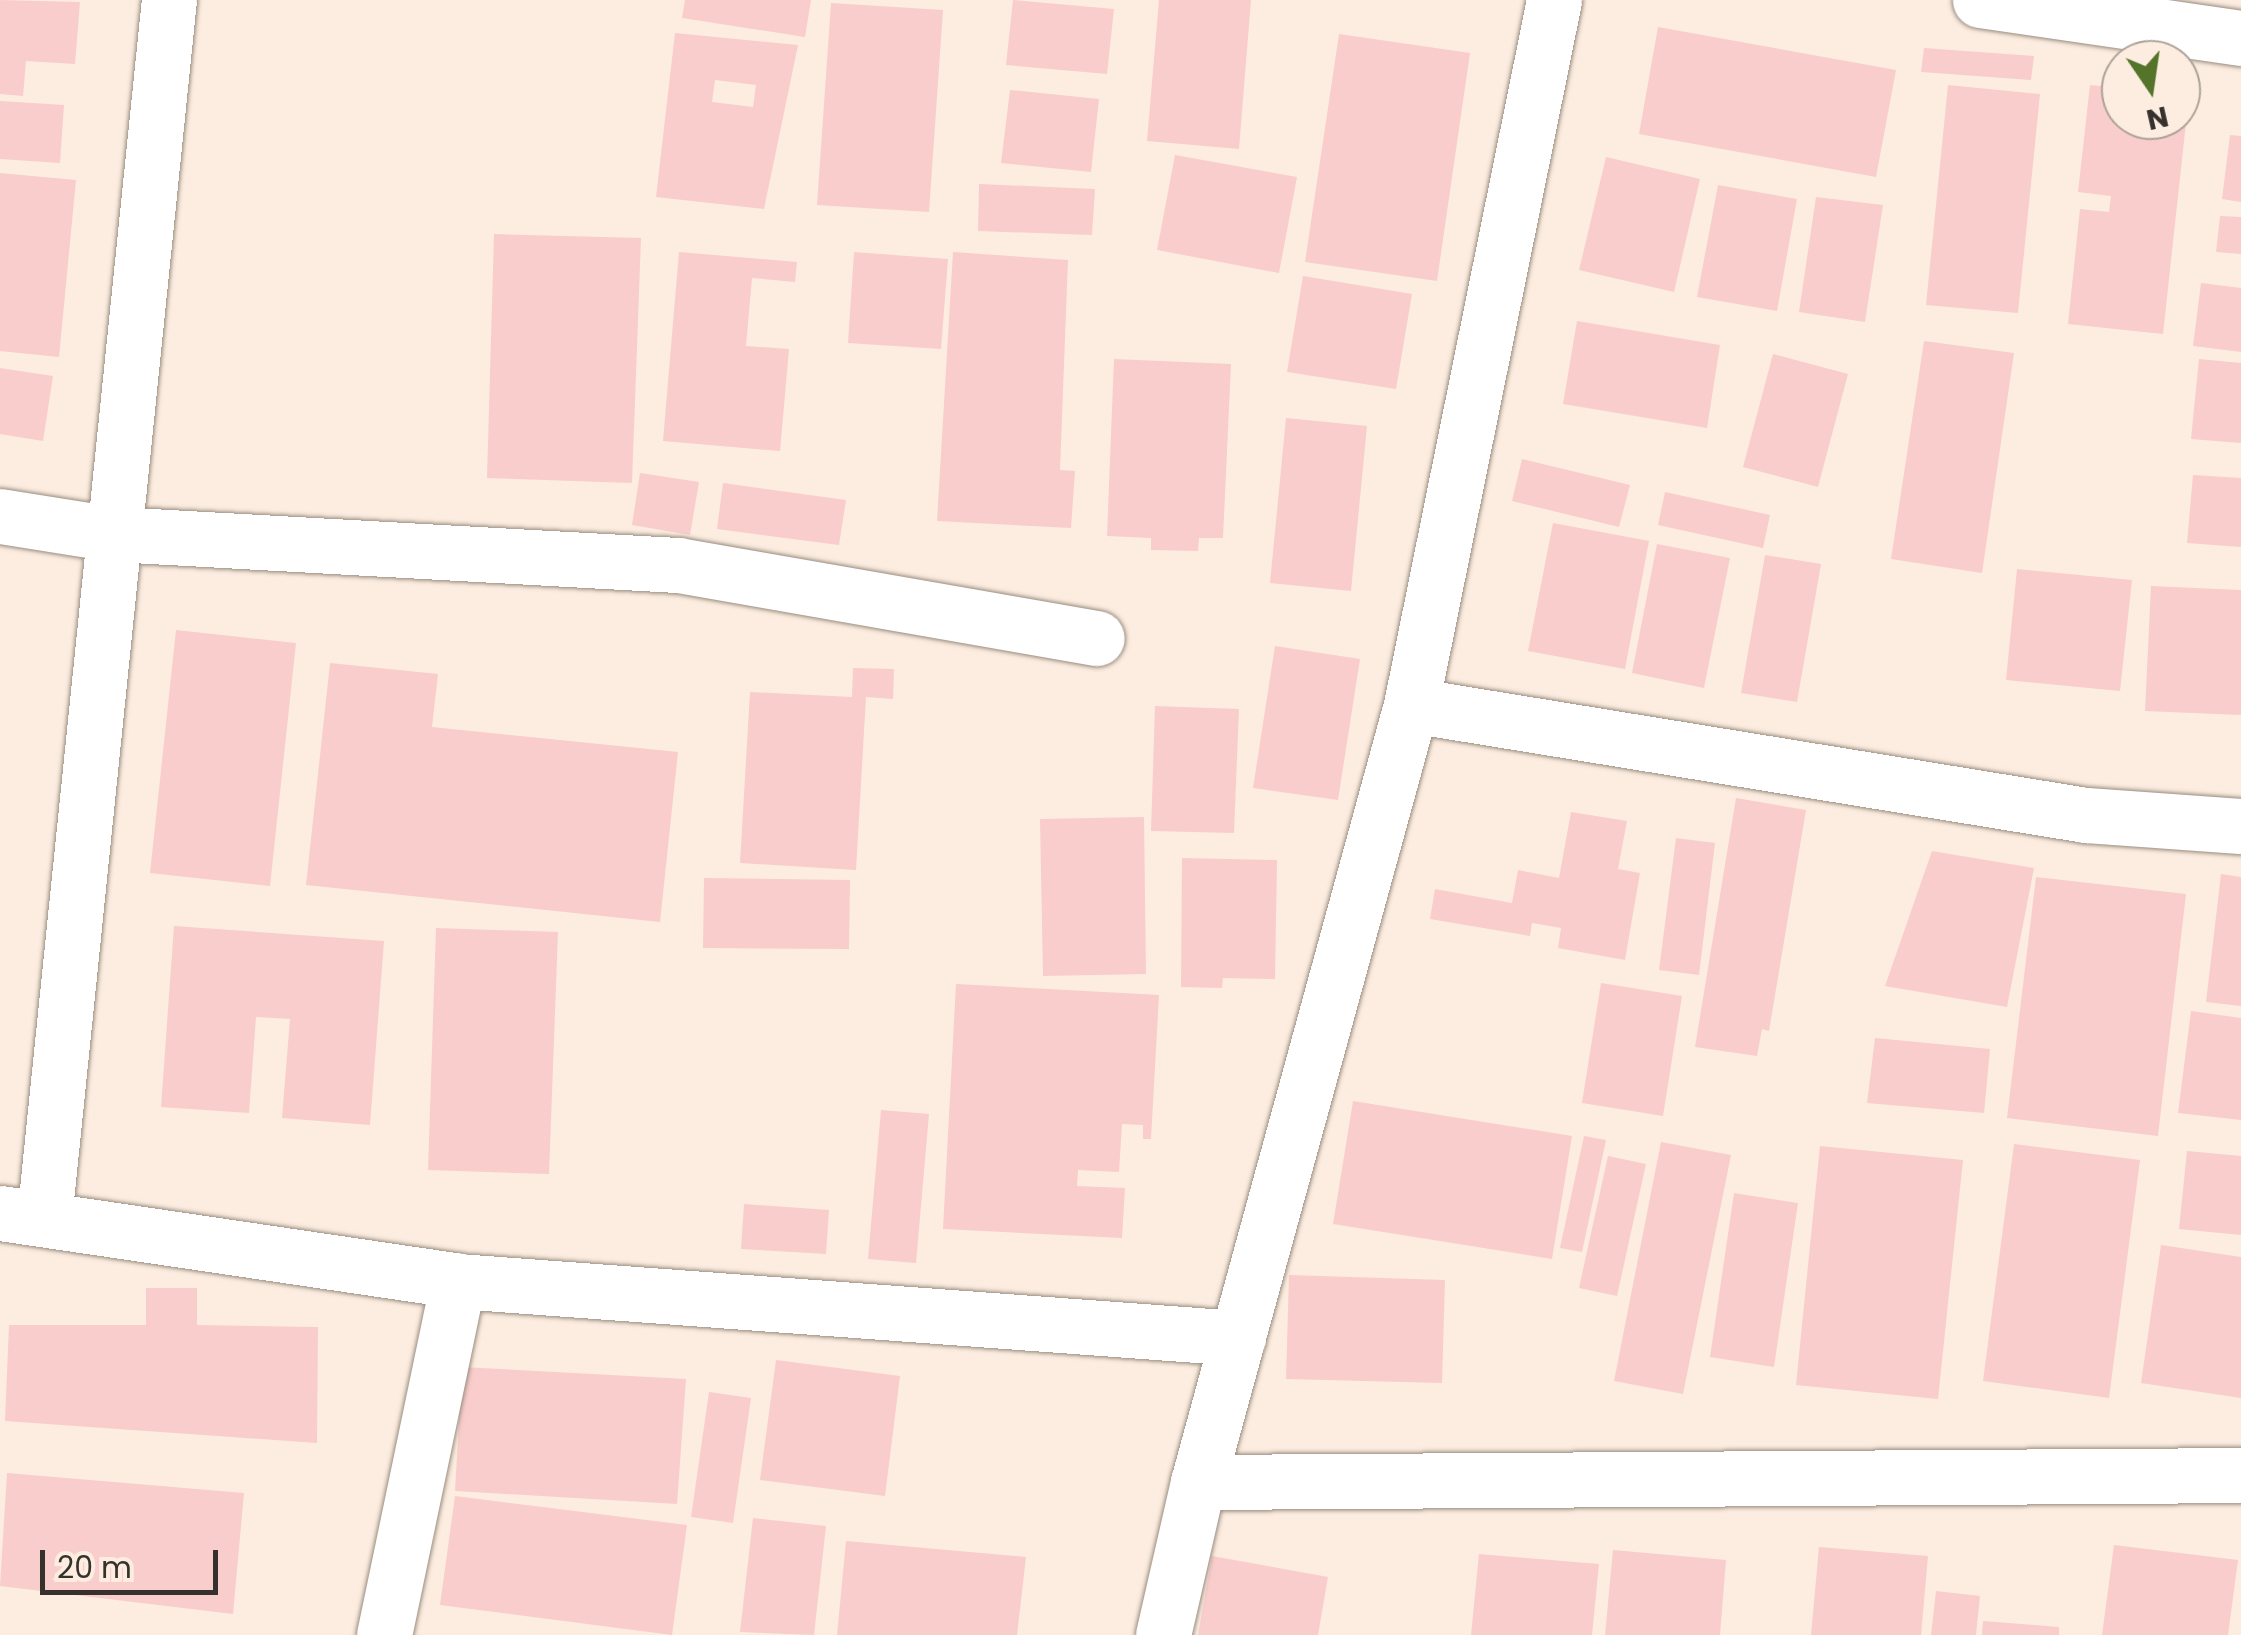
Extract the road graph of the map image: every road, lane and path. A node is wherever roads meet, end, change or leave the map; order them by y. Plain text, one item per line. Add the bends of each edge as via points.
1 (169, 0) edge
2 (1554, 0) edge
3 (1980, 0) edge
4 (2241, 38) edge
5 (0, 516) edge
6 (114, 534) junction
7 (1097, 638) dead end
8 (1410, 705) junction
9 (2241, 826) edge
10 (22, 1216) edge
11 (458, 1281) junction
12 (1238, 1338) junction
13 (2241, 1475) edge
14 (1198, 1482) junction
15 (384, 1635) edge
16 (1163, 1635) edge

1 - 6 street
2 - 8 street
3 - 4 street
5 - 6 street
6 - 7 street via 678,564
6 - 10 street
8 - 9 street via 2086,815
8 - 12 street
10 - 11 street
11 - 12 street
11 - 15 street
12 - 14 street
13 - 14 street
14 - 16 street

